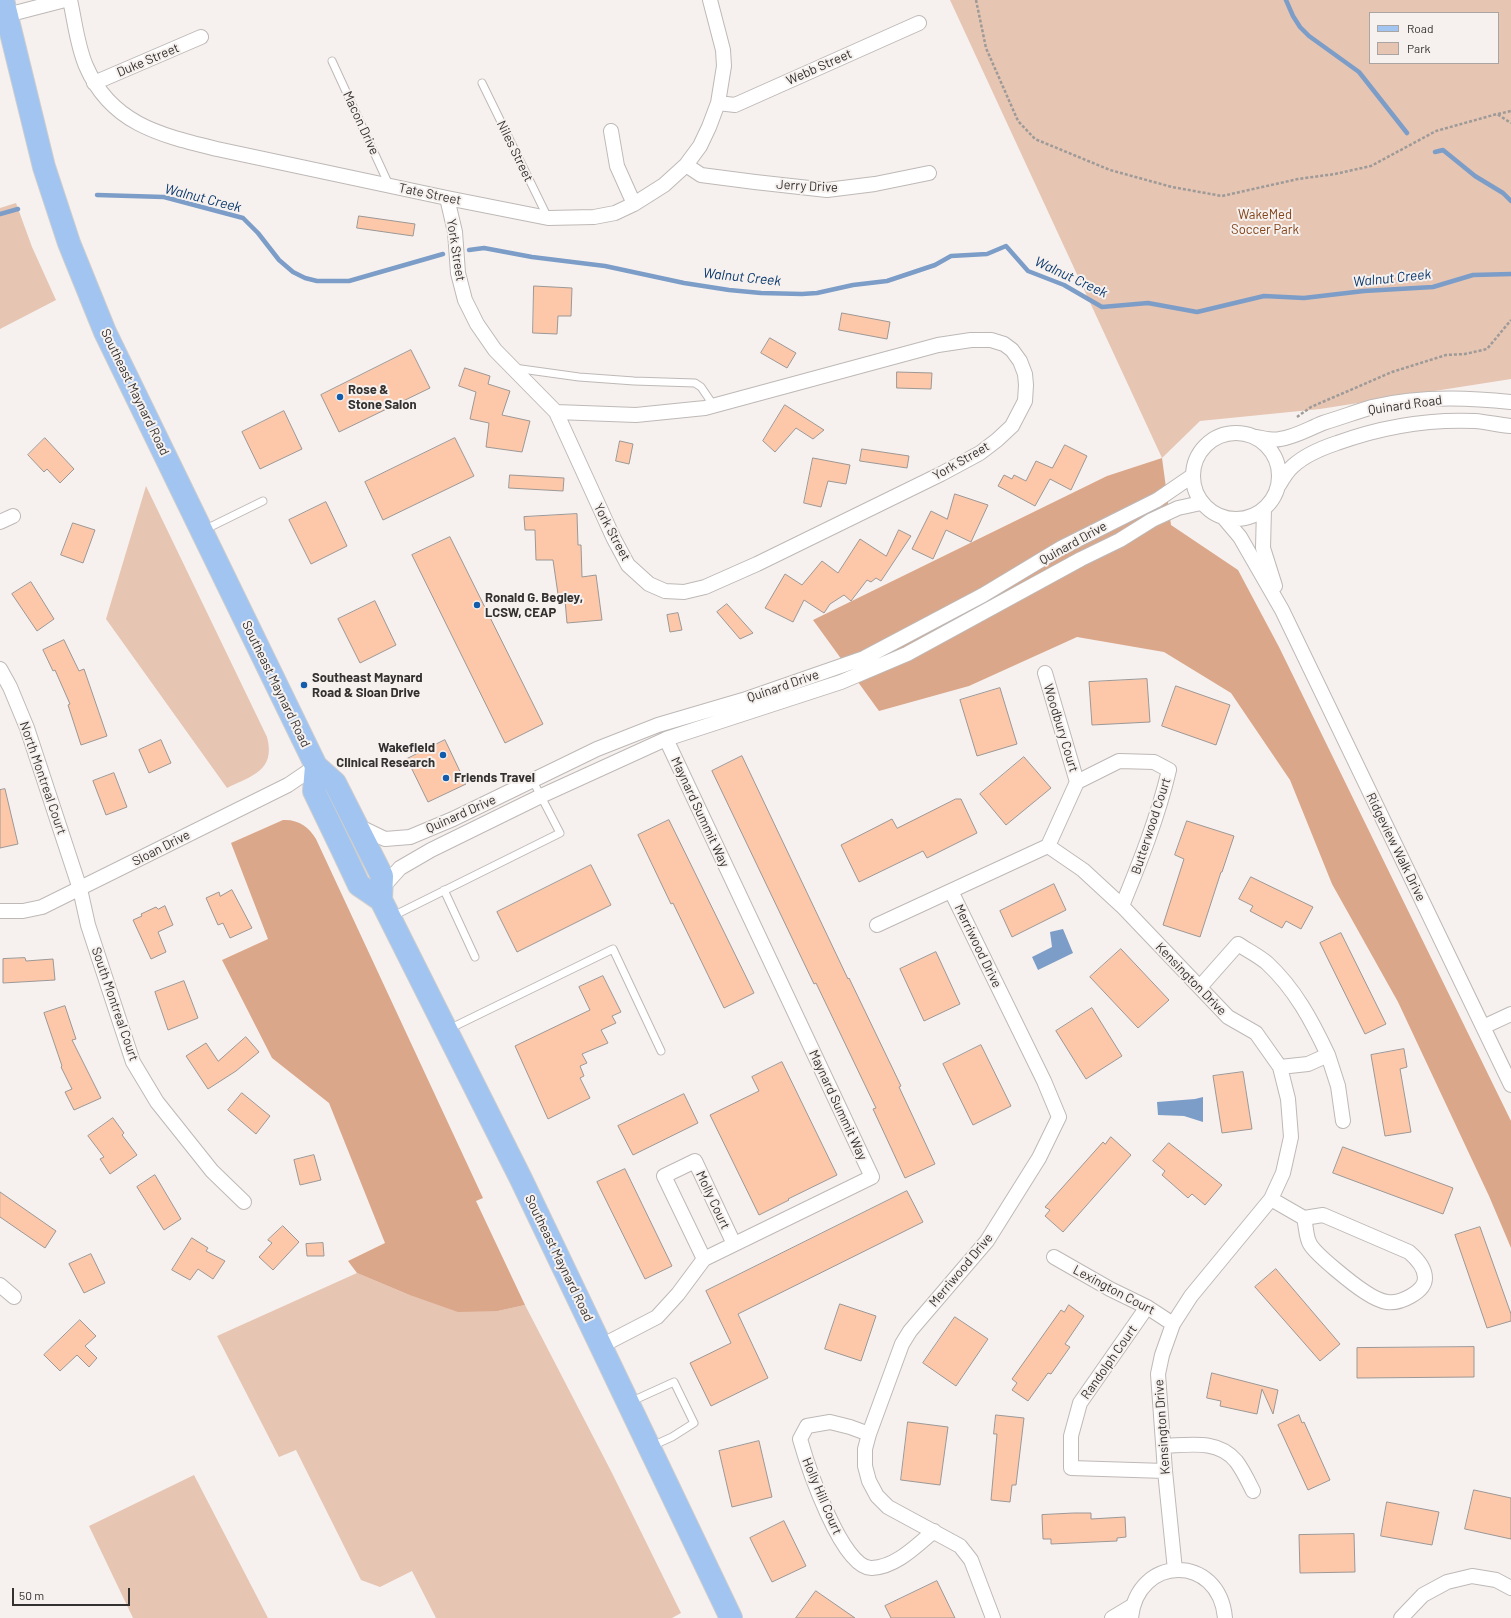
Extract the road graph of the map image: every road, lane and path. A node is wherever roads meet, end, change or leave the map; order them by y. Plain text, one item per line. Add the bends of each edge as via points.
1 (65, 0) edge
2 (70, 0) edge
3 (710, 0) edge
4 (976, 0) edge
5 (3, 10) edge
6 (919, 23) dead end
7 (202, 36) dead end
8 (332, 61) dead end
9 (94, 83) junction
10 (482, 83) dead end
11 (718, 104) junction
12 (1511, 111) edge
13 (1498, 114) junction
14 (1511, 123) edge
15 (611, 131) dead end
16 (686, 166) junction
17 (929, 173) dead end
18 (389, 185) junction
19 (447, 198) junction
20 (634, 204) junction
21 (548, 218) junction
22 (1511, 320) edge
23 (512, 367) junction
24 (1511, 402) edge
25 (714, 406) junction
26 (556, 412) junction
27 (1292, 421) dead end
28 (1511, 426) edge
29 (1255, 437) junction
30 (1192, 476) junction
31 (1279, 485) junction
32 (263, 501) dead end
33 (1201, 503) junction
34 (1264, 509) junction
35 (13, 516) dead end
36 (1224, 518) junction
37 (0, 522) edge
38 (202, 531) junction
39 (1282, 610) junction
40 (0, 669) edge
41 (1045, 673) dead end
42 (666, 739) junction
43 (316, 766) junction
44 (533, 781) junction
45 (1077, 782) junction
46 (541, 796) junction
47 (356, 825) junction
48 (1048, 846) junction
49 (80, 889) junction
50 (444, 890) junction
51 (951, 891) junction
52 (384, 902) junction
53 (1122, 906) junction
54 (0, 911) edge
55 (878, 925) dead end
56 (475, 957) dead end
57 (1200, 987) junction
58 (1511, 1014) edge
59 (1483, 1027) junction
60 (447, 1030) junction
61 (660, 1051) dead end
62 (1328, 1055) junction
63 (1280, 1067) junction
64 (1511, 1085) edge
65 (1342, 1121) dead end
66 (1271, 1199) junction
67 (244, 1202) dead end
68 (1304, 1218) junction
69 (734, 1244) junction
70 (1054, 1258) dead end
71 (704, 1259) junction
72 (0, 1285) edge
73 (14, 1297) dead end
74 (1147, 1307) junction
75 (1173, 1324) junction
76 (601, 1346) junction
77 (628, 1403) junction
78 (869, 1434) junction
79 (1164, 1446) junction
80 (650, 1447) junction
81 (1165, 1471) junction
82 (1253, 1491) dead end
83 (934, 1531) junction
84 (1175, 1570) junction
85 (1511, 1588) edge
86 (1132, 1612) edge
87 (731, 1618) edge
88 (993, 1618) edge
89 (1112, 1618) edge
90 (1225, 1618) edge
91 (1401, 1618) edge

1 - 5 street
2 - 9 street, Tate Street via 79,44
3 - 11 street, Tate Street via 723,50 723,72
4 - 13 path via 986,48 1018,121 1035,139 1110,170 1172,187 1222,196 1298,179 1342,173 1371,166 1436,131
5 - 38 main road, Southeast Maynard Road via 44,167 69,243 105,332
6 - 11 street, Webb Street via 734,105
7 - 9 street, Duke Street
8 - 18 lane, Macon Drive
9 - 18 street, Tate Street via 104,98 134,122 182,141
10 - 21 lane, Niles Street
11 - 16 street, Tate Street via 700,146
12 - 13 path
13 - 14 path
15 - 20 street via 617,166
16 - 17 street, Jerry Drive via 702,175 827,190
16 - 20 street, Tate Street via 664,185
18 - 19 street, Tate Street
19 - 21 street, Tate Street
19 - 23 street, York Street via 458,273 466,300 477,324
20 - 21 street, Tate Street via 615,213 594,217
22 - 27 path via 1486,349 1446,355 1392,372 1311,407
23 - 25 lane via 579,377 695,383 701,387
23 - 26 street, York Street
24 - 29 street, Quinard Road via 1452,398 1398,403 1372,407 1322,423 1295,436 1278,440
25 - 26 street, York Street via 636,415
25 - 26 street, York Street via 938,345 971,340 991,340 1004,344 1020,361 1025,374 1025,401 1012,426 980,453 757,564 706,587 684,592 665,591 649,584 628,564
28 - 31 street, Quinard Road via 1475,421 1419,423 1355,436 1303,458 1287,472
29 - 30 street via 1234,433 1213,439 1202,449 1195,462
29 - 31 street via 1267,446 1275,457 1280,471
30 - 33 street
30 - 44 street, Quinard Drive via 1157,500 1061,548 983,595 864,658 743,700 658,725 597,750
31 - 34 street
32 - 38 lane
33 - 36 street via 1211,512
33 - 42 street, Quinard Drive via 1178,508 1152,520 1120,540 907,654 842,682
34 - 36 street via 1252,517 1238,520
34 - 39 street, Ridgeview Walk Drive via 1263,548
35 - 37 street
36 - 39 street, Ridgeview Walk Drive via 1240,537
38 - 43 main road, Southeast Maynard Road
39 - 59 street, Ridgeview Walk Drive
40 - 49 street, North Montreal Court via 27,728
41 - 45 street, Woodbury Court
42 - 46 street, Quinard Drive
42 - 69 street, Maynard Summit Way via 872,1177
43 - 47 main road, Southeast Maynard Road via 335,783
43 - 49 street, Sloan Drive via 288,785
43 - 52 main road, Southeast Maynard Road via 314,791 340,848 359,885
44 - 46 lane
44 - 47 street, Quinard Drive via 453,820 410,837 385,839
45 - 48 street
45 - 53 street, Butterwood Court via 1119,761 1154,762 1169,770 1143,856
46 - 50 lane via 560,833
46 - 52 street, Quinard Drive via 400,868
47 - 52 main road, Southeast Maynard Road via 382,876
48 - 51 street
48 - 53 street, Kensington Drive via 1083,870
49 - 54 street, Sloan Drive via 42,907 23,911
49 - 67 street, South Montreal Court via 88,925 133,1062 157,1102 212,1170
50 - 52 lane
50 - 56 lane
51 - 55 street
51 - 78 street, Merriwood Drive via 1059,1117 1039,1158 987,1241 910,1331 902,1344
52 - 60 main road, Southeast Maynard Road
53 - 57 street, Kensington Drive
57 - 62 street via 1238,944 1266,962 1293,992 1311,1018
57 - 63 street, Kensington Drive via 1228,1017 1256,1033
58 - 59 street
59 - 64 street, Ridgeview Walk Drive
60 - 61 lane via 613,949
60 - 76 main road, Southeast Maynard Road
62 - 63 street via 1308,1064
62 - 65 street via 1338,1086
63 - 66 street, Kensington Drive via 1288,1099 1291,1137 1283,1173
66 - 68 street
66 - 75 street, Kensington Drive via 1192,1296
68 - 68 street via 1323,1215 1409,1252 1421,1266 1425,1278 1423,1283 1416,1293 1398,1302 1388,1302 1365,1293 1309,1244
69 - 71 street, Maynard Summit Way
69 - 71 street, Molly Court via 695,1161 664,1176
70 - 74 street, Lexington Court
71 - 76 street, Maynard Summit Way via 657,1317
72 - 73 street
74 - 75 street, Lexington Court
74 - 81 street, Randolph Court via 1080,1403 1071,1436 1071,1468
75 - 79 street, Kensington Drive via 1158,1374
76 - 77 main road, Southeast Maynard Road
77 - 80 main road, Southeast Maynard Road
77 - 80 lane via 674,1382 694,1423
78 - 83 street, Merriwood Drive via 865,1449 865,1466 877,1496 888,1507
78 - 83 street, Holly Hill Court via 850,1426 830,1422 807,1426 800,1439 823,1505 842,1542 856,1562 870,1568 886,1565 909,1552
79 - 81 street, Kensington Drive
79 - 82 street via 1208,1444 1225,1451 1236,1462
80 - 87 main road, Southeast Maynard Road
81 - 84 street, Kensington Drive
83 - 88 street, Merriwood Drive via 960,1546 971,1560
84 - 86 street via 1160,1573 1148,1581 1138,1592
84 - 90 street via 1191,1572 1206,1578 1217,1590 1224,1604
85 - 91 street via 1496,1580 1472,1576 1447,1582 1423,1595
86 - 89 street

